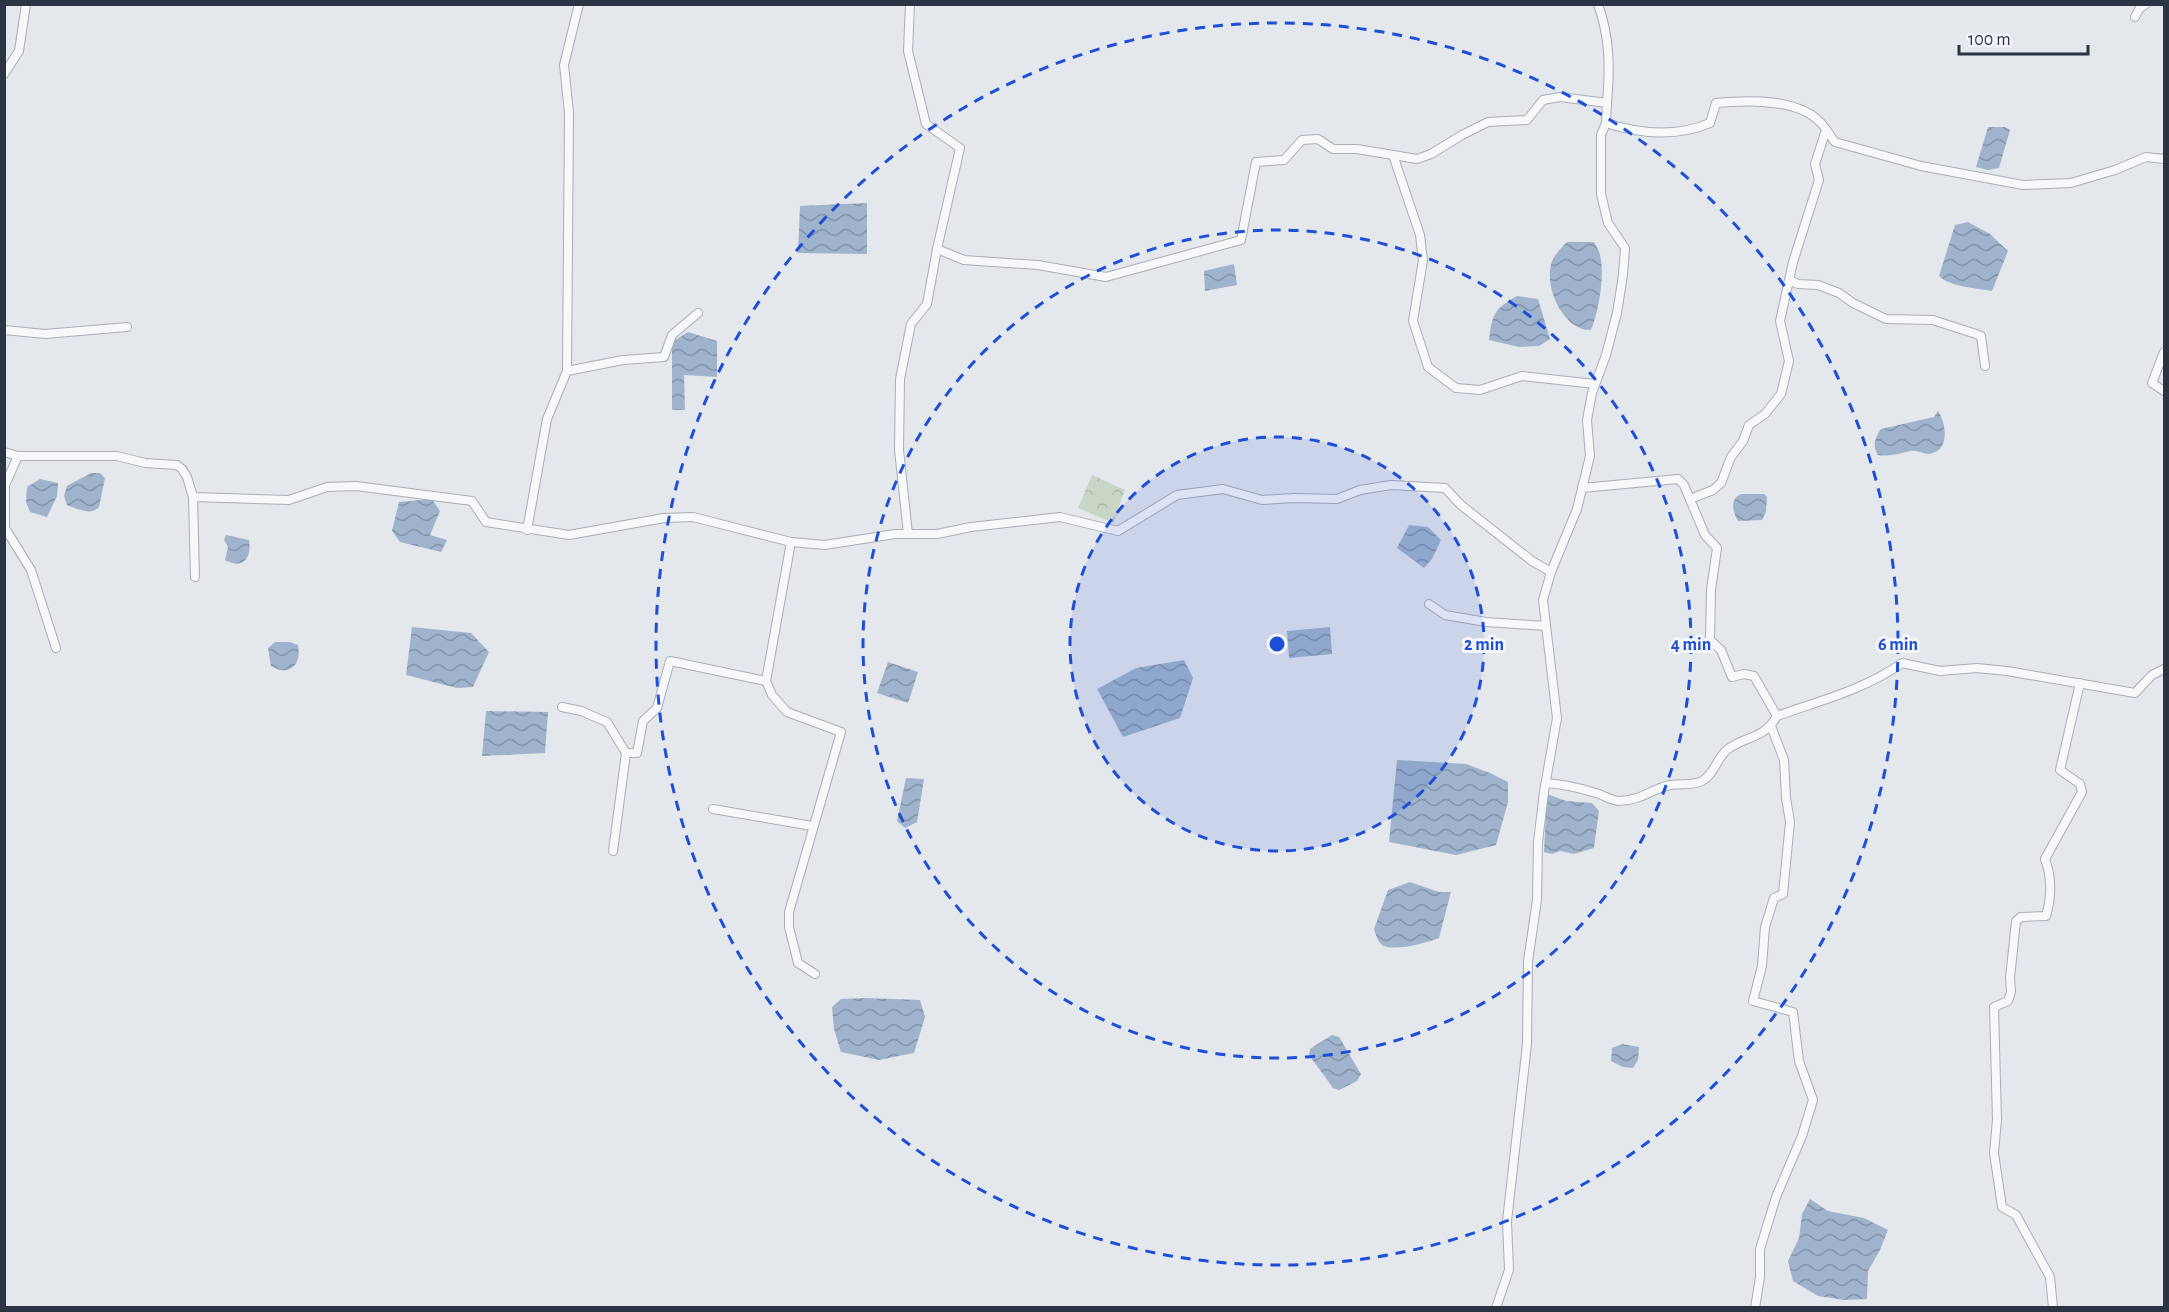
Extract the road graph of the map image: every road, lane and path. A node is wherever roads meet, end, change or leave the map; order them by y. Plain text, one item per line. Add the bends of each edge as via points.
1 (27, 4) edge
2 (579, 4) edge
3 (910, 4) edge
4 (1598, 4) edge
5 (2146, 4) edge
6 (2135, 18) dead end
7 (4, 74) edge
8 (1607, 103) junction
9 (1606, 123) junction
10 (1826, 130) junction
11 (1392, 155) junction
12 (2164, 159) edge
13 (937, 249) junction
14 (1790, 280) junction
15 (698, 313) dead end
16 (127, 327) dead end
17 (4, 330) edge
18 (2164, 352) edge
19 (1985, 366) dead end
20 (567, 371) junction
21 (1595, 384) junction
22 (2164, 390) edge
23 (4, 452) edge
24 (18, 456) junction
25 (1582, 488) junction
26 (193, 497) junction
27 (1690, 499) junction
28 (527, 530) junction
29 (909, 534) junction
30 (791, 542) junction
31 (1551, 572) junction
32 (195, 577) dead end
33 (1429, 604) dead end
34 (1546, 626) junction
35 (56, 648) dead end
36 (2164, 669) edge
37 (766, 681) junction
38 (2080, 683) junction
39 (562, 707) dead end
40 (1777, 716) junction
41 (1771, 726) junction
42 (626, 753) junction
43 (1546, 783) junction
44 (713, 809) dead end
45 (812, 826) junction
46 (614, 851) dead end
47 (815, 974) dead end
48 (1496, 1308) edge
49 (1755, 1308) edge
50 (2053, 1308) edge

1 - 7 street via 19,51
2 - 20 street via 564,65 569,113
3 - 13 street via 908,51 926,124 960,148
4 - 8 street via 1606,29 1610,72
5 - 6 street
8 - 9 street
8 - 11 street via 1560,97 1544,100 1527,120 1488,122 1418,159
9 - 10 street via 1644,132 1680,132 1710,123 1716,103 1740,101 1785,105 1809,113
9 - 21 street via 1601,135 1601,194 1608,223 1625,248 1617,313
10 - 12 street via 1835,142 1921,166 2023,185 2071,183 2146,157
10 - 14 street via 1815,164 1819,180
11 - 13 street via 1333,149 1318,139 1302,140 1284,160 1256,162 1241,240 1106,277 1038,265 964,260
11 - 21 street via 1420,235 1423,260 1413,321 1428,367 1456,388 1480,390 1522,376
13 - 29 street via 927,304 911,324 900,379 899,450
14 - 19 street via 1839,293 1886,319 1933,320 1981,336
14 - 27 street via 1780,321 1789,361 1781,394 1765,414 1749,424 1722,483
15 - 20 street via 672,335 664,357
16 - 17 street via 45,333
18 - 22 street via 2152,383
20 - 28 street via 547,419
21 - 25 street via 1587,420 1590,456
23 - 24 street
24 - 26 street via 117,456 177,465 187,477
24 - 35 street via 5,485 5,528 31,570
25 - 27 street via 1678,479
25 - 31 street
26 - 28 street via 290,500 327,487 356,486 472,501 486,522
26 - 32 street
27 - 40 street via 1705,535 1717,548 1710,640 1721,650 1732,677 1754,676
28 - 30 street via 569,536 664,518 693,517
29 - 30 street via 825,544
29 - 31 street via 938,534 1060,517 1118,531 1177,495 1223,489 1262,500 1337,499 1391,485 1445,488 1467,510
30 - 37 street
31 - 34 street via 1543,600
33 - 34 street via 1445,615
34 - 43 street via 1557,718
36 - 38 street via 2152,675 2135,693
37 - 42 street via 670,661 657,708 643,721 637,753
37 - 45 street via 771,695 787,712 841,732
38 - 40 street via 1991,669 1940,671 1902,663 1869,682
38 - 50 street via 2060,771 2080,784 2082,792 2045,859 2051,877 2046,916 2021,917 2016,921 2011,992 2008,1001 1994,1007 1995,1153 2002,1207 2016,1215 2050,1277
39 - 42 street via 607,722
40 - 41 street
41 - 43 street via 1723,753 1703,781 1670,785 1640,798 1617,801 1598,793
41 - 49 street via 1784,760 1790,822 1783,894 1774,898 1765,927 1762,966 1753,1001 1793,1012 1799,1061 1813,1100 1760,1249
42 - 46 street
43 - 48 street via 1528,961 1527,1044 1507,1221 1509,1270
44 - 45 street
45 - 47 street via 789,912 789,927 798,963

